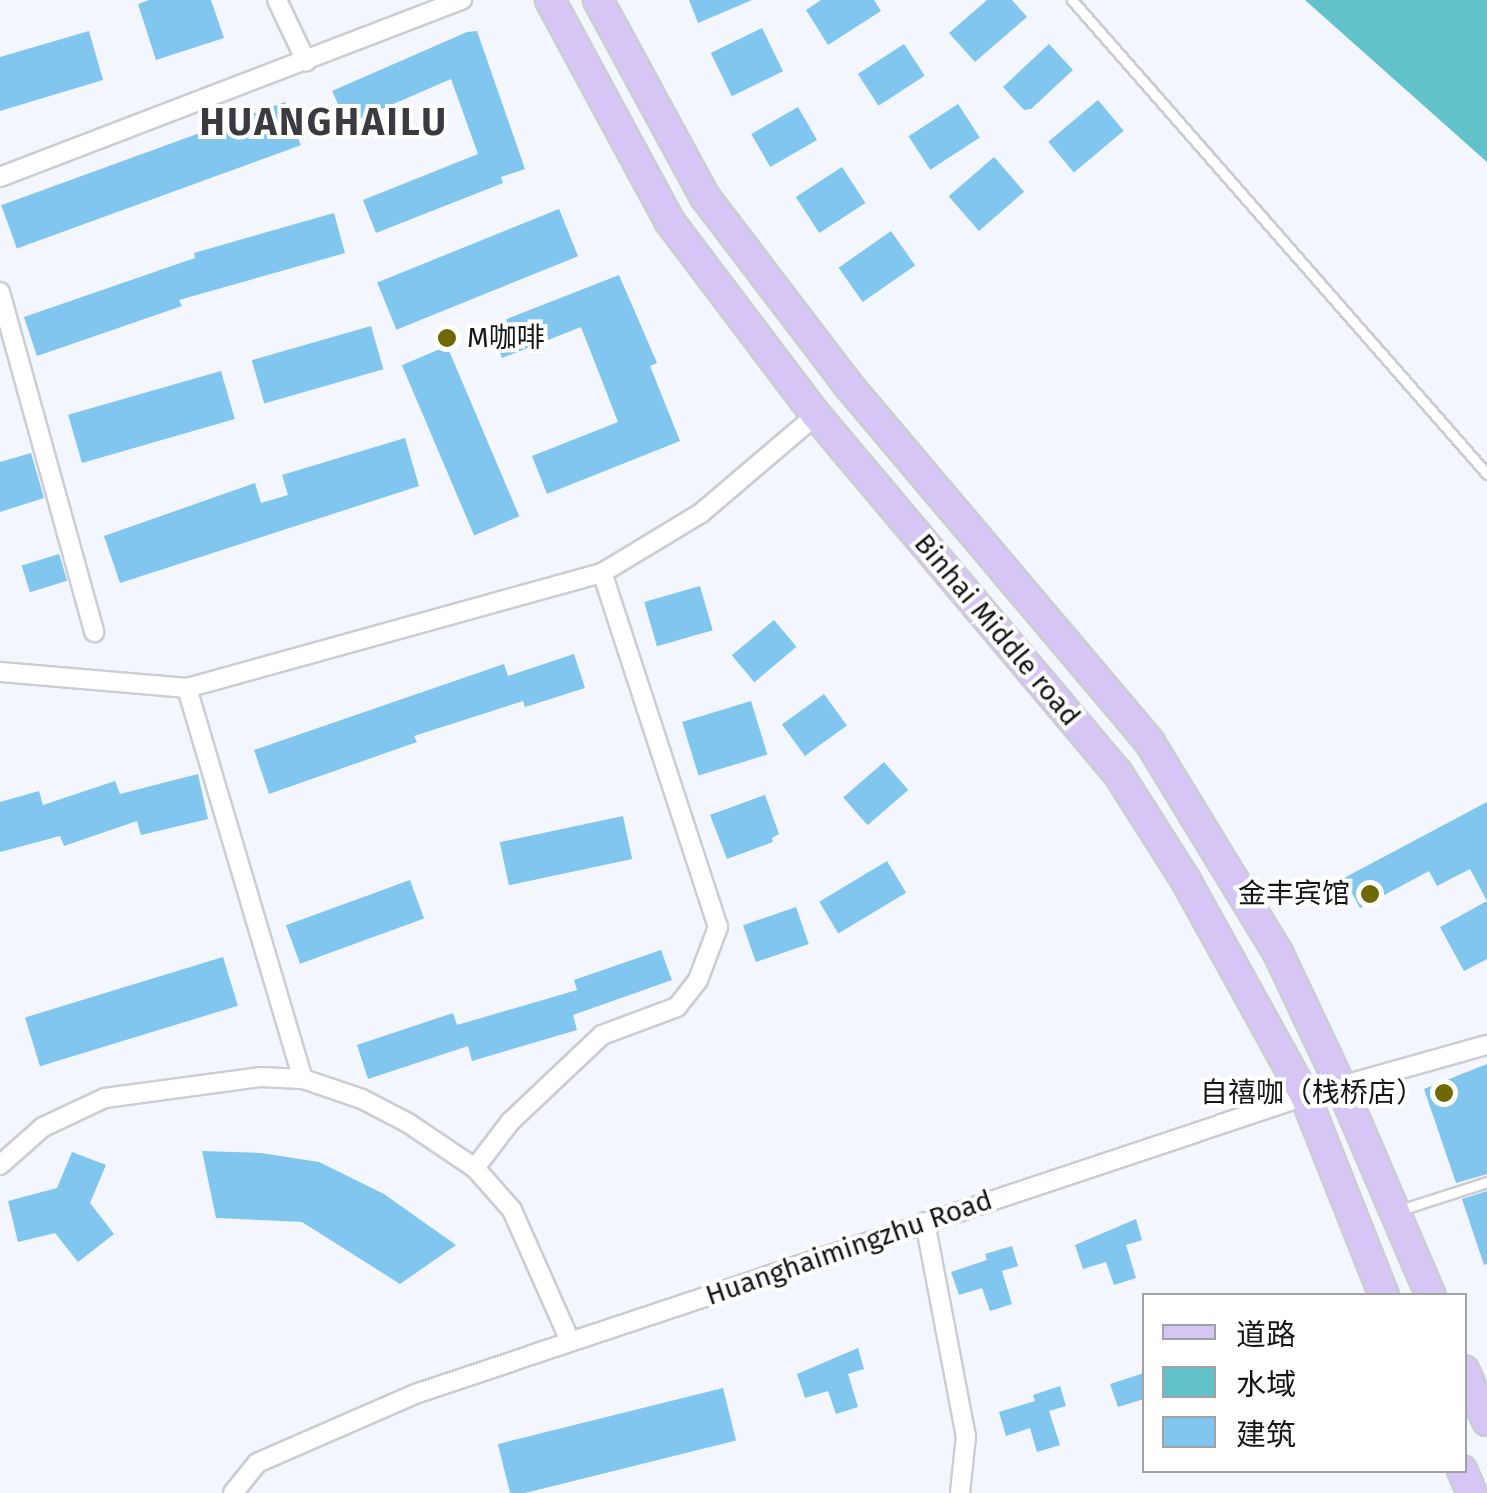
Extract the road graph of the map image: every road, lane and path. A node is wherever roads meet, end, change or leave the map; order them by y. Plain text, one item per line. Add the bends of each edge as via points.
1 (277, 0) edge
2 (462, 0) edge
3 (550, 0) edge
4 (598, 0) edge
5 (1072, 0) edge
6 (306, 61) junction
7 (0, 177) edge
8 (0, 292) edge
9 (816, 415) junction
10 (1487, 474) edge
11 (602, 573) junction
12 (94, 632) dead end
13 (0, 672) edge
14 (187, 688) junction
15 (1487, 1045) edge
16 (303, 1079) junction
17 (1341, 1086) junction
18 (1305, 1096) junction
19 (0, 1165) edge
20 (475, 1168) junction
21 (1487, 1182) edge
22 (1394, 1212) junction
23 (926, 1222) junction
24 (1383, 1293) edge
25 (1430, 1293) edge
26 (570, 1342) junction
27 (1467, 1377) edge
28 (1487, 1420) edge
29 (233, 1493) edge
30 (960, 1493) edge

1 - 6 street
2 - 6 street
3 - 9 main road, Binhai Middle road via 670,222
4 - 17 main road, Binhai Middle road via 705,196 848,385 1150,744 1278,953
5 - 10 lane
6 - 7 street
8 - 12 street
9 - 11 street via 701,514
9 - 18 main road, Binhai Middle road via 1116,772 1185,878
11 - 14 street
11 - 20 street via 718,927 698,980 677,1006 602,1036 510,1122
13 - 14 street
14 - 16 street
15 - 17 street, Huanghaimingzhu Road
16 - 19 street via 199,1083 105,1098 43,1126
16 - 20 street via 408,1122
17 - 18 street, Huanghaimingzhu Road
17 - 22 main road, Binhai Middle road
18 - 23 street, Huanghaimingzhu Road
18 - 24 main road, Binhai Middle road
20 - 26 street via 512,1210
21 - 22 lane
22 - 25 main road, Binhai Middle road
23 - 26 street, Huanghaimingzhu Road
23 - 30 street via 966,1436
26 - 29 street, Huanghaimingzhu Road via 329,1428 257,1462
27 - 28 main road

